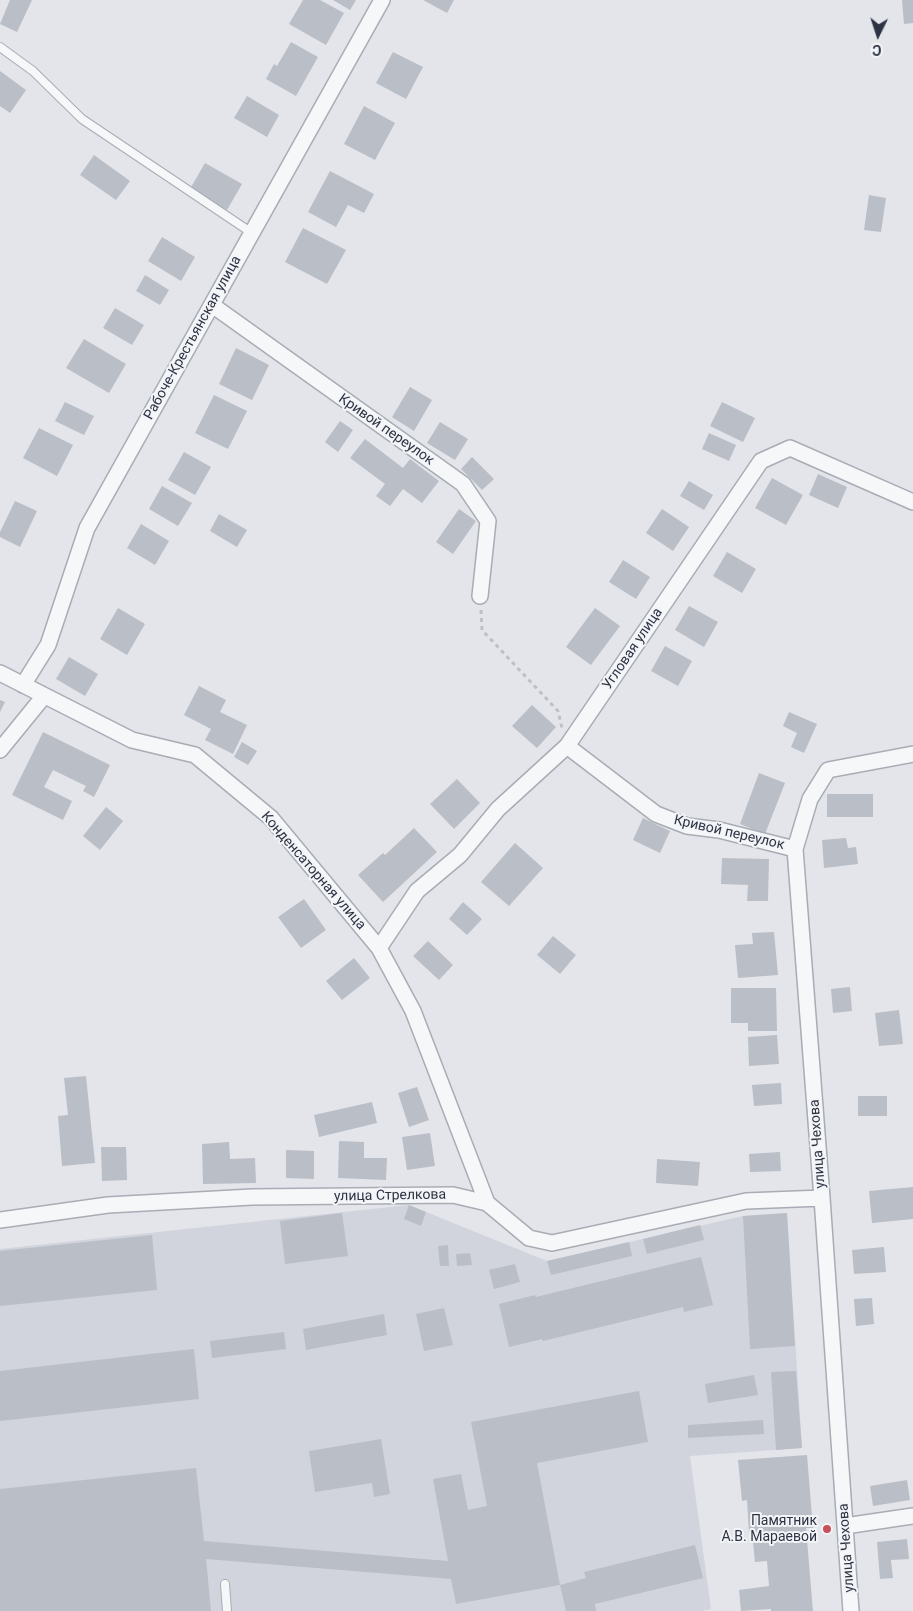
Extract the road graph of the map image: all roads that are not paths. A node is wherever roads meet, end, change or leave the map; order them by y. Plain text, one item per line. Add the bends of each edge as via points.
1 (382, 0) edge
2 (0, 47) edge
3 (252, 233) junction
4 (212, 305) junction
5 (913, 502) edge
6 (480, 596) road end
7 (0, 673) edge
8 (24, 685) junction
9 (44, 696) junction
10 (567, 746) junction
11 (0, 750) edge
12 (913, 754) edge
13 (795, 849) junction
14 (379, 948) junction
15 (822, 1198) junction
16 (487, 1203) junction
17 (0, 1220) edge
18 (913, 1516) edge
19 (845, 1526) junction
20 (225, 1584) dead end
21 (227, 1611) edge
22 (851, 1611) edge

1 - 3 street, Рабоче-Крестьянская улица
2 - 3 lane via 34,71 82,119
3 - 4 street, Рабоче-Крестьянская улица
4 - 6 street, Кривой переулок via 463,484 488,521
4 - 8 street, Рабоче-Крестьянская улица via 87,528 48,645
5 - 10 street, Угловая улица via 790,448 760,461
7 - 8 street, Конденсаторная улица
8 - 9 street, Конденсаторная улица
9 - 11 street
9 - 14 street, Конденсаторная улица via 132,740 195,755 271,818
10 - 13 street, Кривой переулок via 656,814 687,826 719,830
10 - 14 street, Угловая улица via 498,809 460,855 417,891
12 - 13 street, улица Чехова via 828,770 810,799
13 - 15 street, улица Чехова
14 - 16 street, Конденсаторная улица via 413,1011
15 - 16 street, улица Стрелкова via 746,1201 552,1243 529,1238
15 - 19 street, улица Чехова
16 - 17 street, улица Стрелкова via 453,1195 252,1197 108,1205
18 - 19 street
19 - 22 street, улица Чехова
20 - 21 lane

